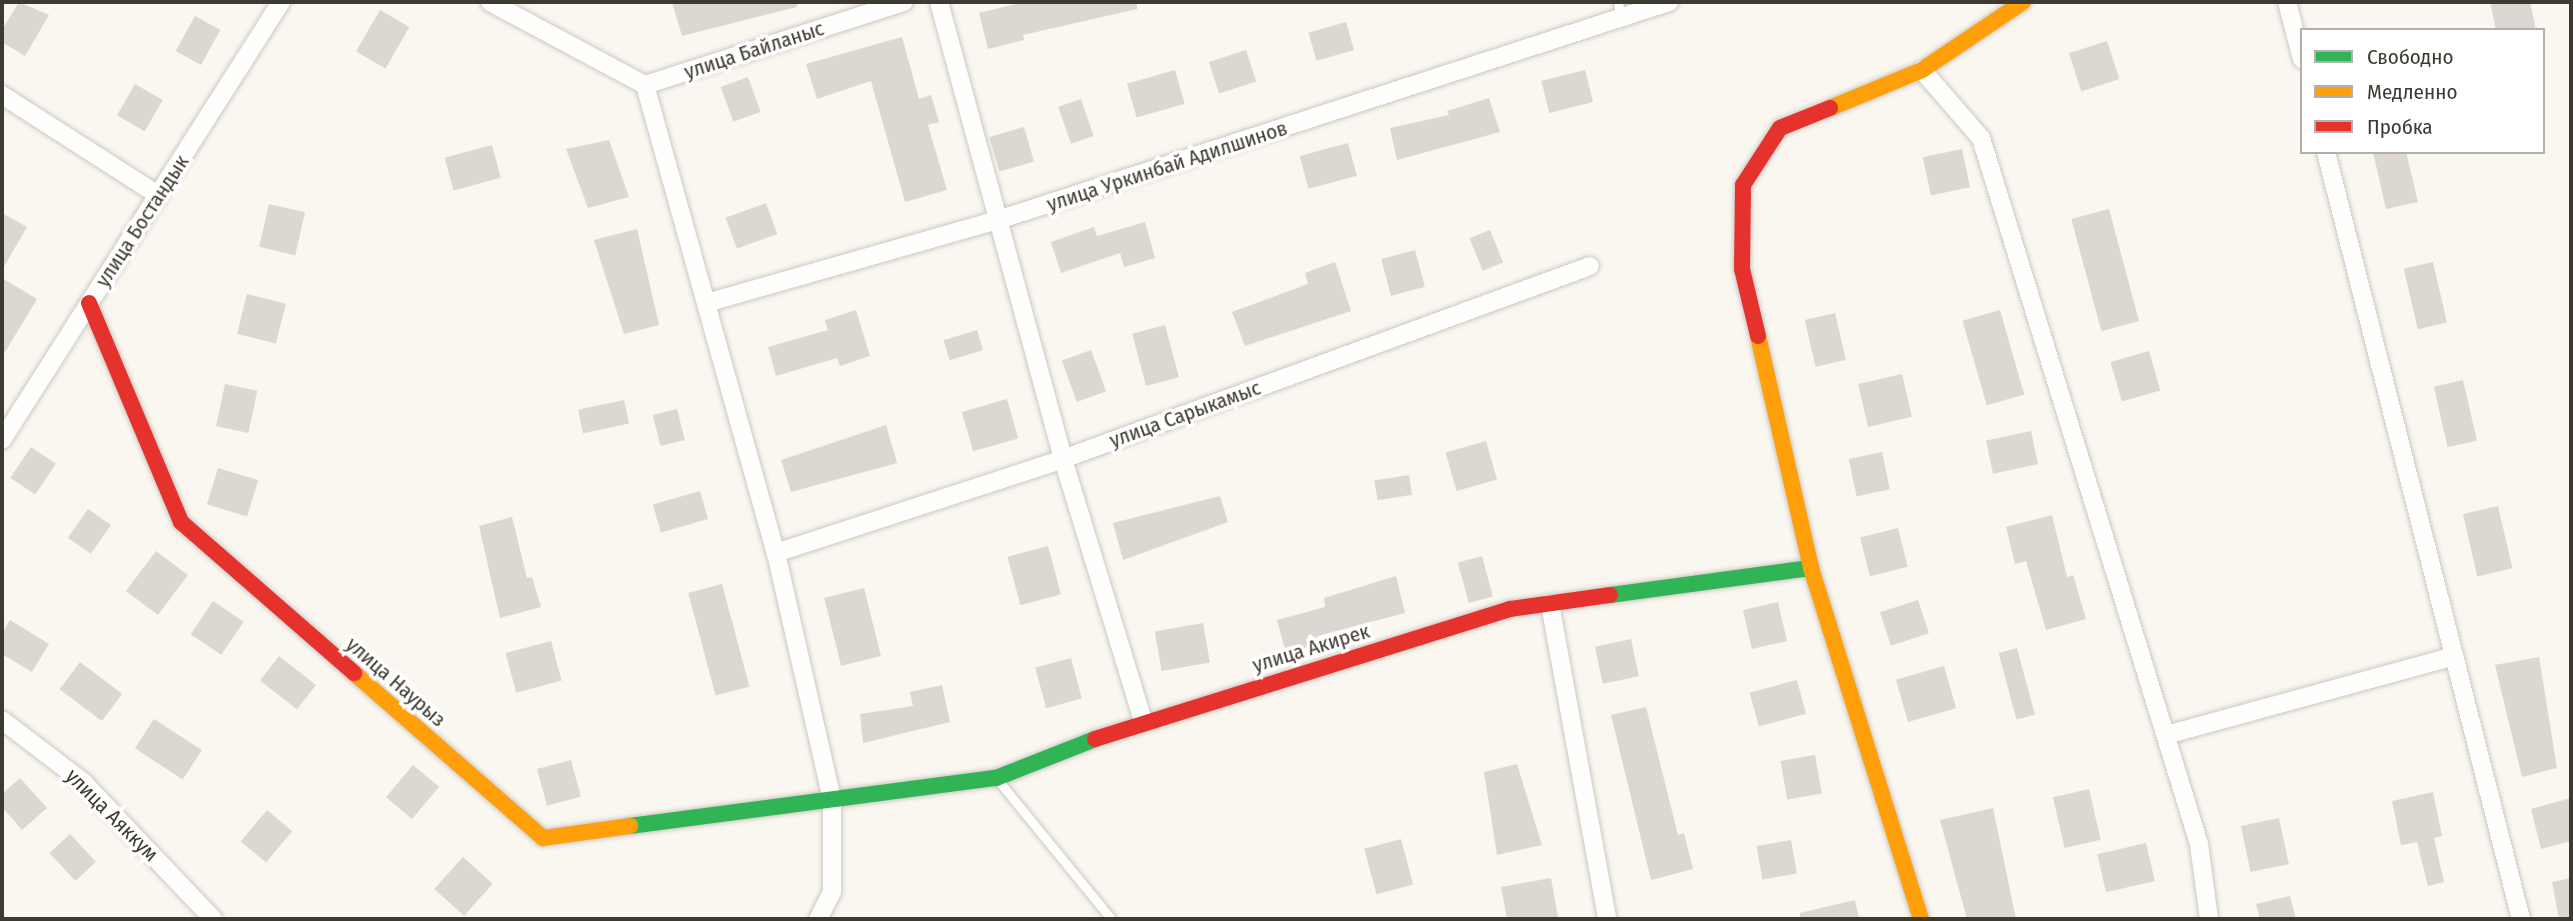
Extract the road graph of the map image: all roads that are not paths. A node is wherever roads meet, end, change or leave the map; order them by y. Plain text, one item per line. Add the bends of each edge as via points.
1 (281, 2) edge
2 (490, 2) edge
3 (904, 2) edge
4 (939, 2) edge
5 (1618, 2) edge
6 (1669, 2) edge
7 (2023, 2) edge
8 (2287, 2) edge
9 (1621, 21) junction
10 (2300, 51) edge
11 (1922, 70) junction
12 (645, 85) junction
13 (2, 95) edge
14 (2327, 154) edge
15 (158, 195) junction
16 (998, 220) junction
17 (1590, 266) dead end
18 (710, 302) junction
19 (89, 303) junction
20 (2, 440) edge
21 (1063, 458) junction
22 (776, 553) junction
23 (1811, 568) junction
24 (1550, 604) junction
25 (2454, 656) junction
26 (2, 720) edge
27 (1143, 721) junction
28 (2166, 735) junction
29 (996, 778) junction
30 (832, 800) junction
31 (214, 919) edge
32 (818, 919) edge
33 (1111, 919) edge
34 (1608, 919) edge
35 (1921, 919) edge
36 (2209, 919) edge
37 (2521, 919) edge

1 - 15 street, улица Бостандык
2 - 12 street
3 - 12 street, улица Байланыс
4 - 16 street
5 - 9 lane
6 - 9 street, улица Уркинбай Адилшинов
7 - 11 street
8 - 10 street
9 - 16 street, улица Уркинбай Адилшинов
11 - 23 street via 1780,128 1743,185 1742,269
11 - 28 street via 1981,138
12 - 18 street
13 - 15 street
14 - 25 street
15 - 19 street, улица Бостандык
16 - 18 street, улица Уркинбай Адилшинов
16 - 21 street
17 - 21 street, улица Сарыкамыс
18 - 22 street
19 - 20 street, улица Бостандык
19 - 30 street, улица Наурыз via 181,522 544,838
21 - 22 street, улица Сарыкамыс
21 - 27 street
22 - 30 street
23 - 24 street, улица Акирек
23 - 35 street
24 - 27 street, улица Акирек via 1510,610
24 - 34 street
25 - 28 street
25 - 37 street
26 - 31 street, улица Аяккум via 83,782
27 - 29 street, улица Акирек
28 - 36 street via 2199,844
29 - 30 street, улица Акирек
29 - 33 lane
30 - 32 street via 832,892

